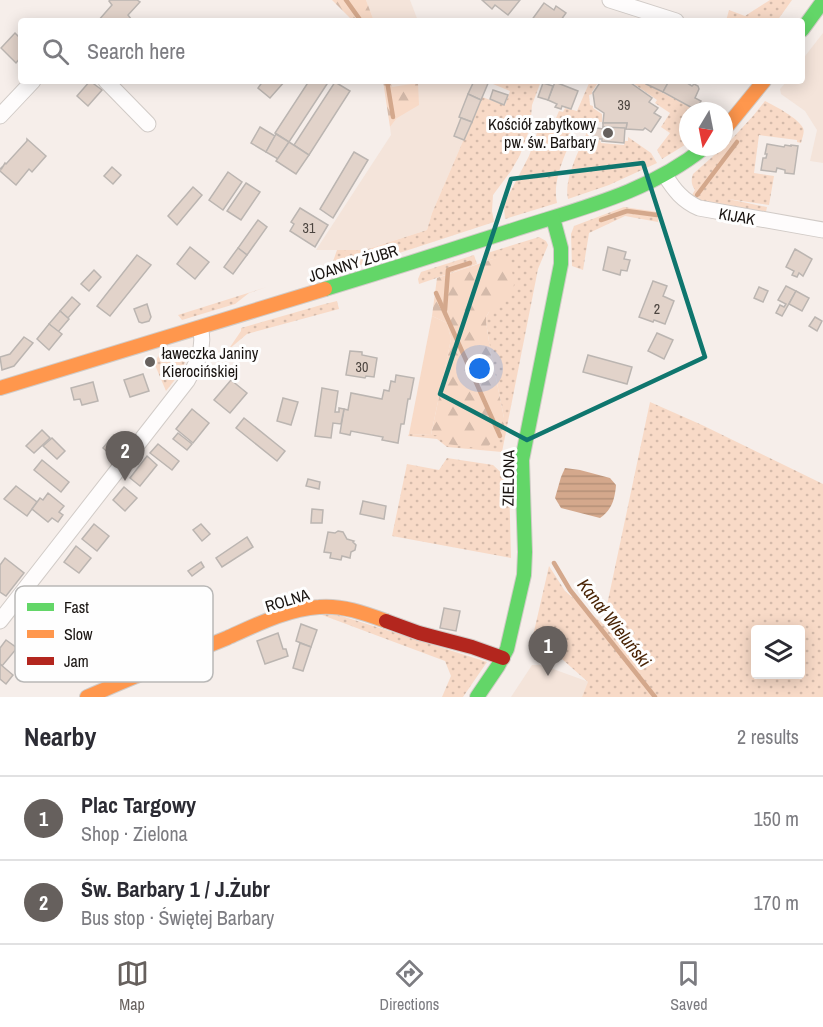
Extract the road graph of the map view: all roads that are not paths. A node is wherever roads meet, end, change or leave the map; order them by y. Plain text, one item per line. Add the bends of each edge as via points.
1 (610, 0) edge
2 (823, 1) edge
3 (667, 18) edge
4 (805, 26) edge
5 (30, 84) edge
6 (109, 84) edge
7 (762, 84) edge
8 (0, 116) edge
9 (733, 119) edge
10 (148, 124) dead end
11 (693, 156) edge
12 (665, 176) junction
13 (553, 218) junction
14 (823, 230) edge
15 (200, 328) junction
16 (0, 388) edge
17 (27, 586) edge
18 (15, 602) edge
19 (0, 621) edge
20 (213, 644) edge
21 (502, 658) junction
22 (123, 682) edge
23 (87, 697) edge
24 (477, 697) edge

1 - 3 street
2 - 4 street
5 - 8 street
6 - 10 street
7 - 9 street
11 - 12 street, JOANNY ŻUBR
12 - 13 street, JOANNY ŻUBR
12 - 14 street, KIJAK via 680,196 699,208
13 - 15 street, JOANNY ŻUBR
13 - 21 street, ZIELONA via 561,248 561,269 524,450 525,560
15 - 16 street, JOANNY ŻUBR
15 - 17 street via 201,351 187,381
18 - 19 street
20 - 21 street, ROLNA via 319,606 356,611
21 - 24 street, ZIELONA
22 - 23 street, ROLNA

